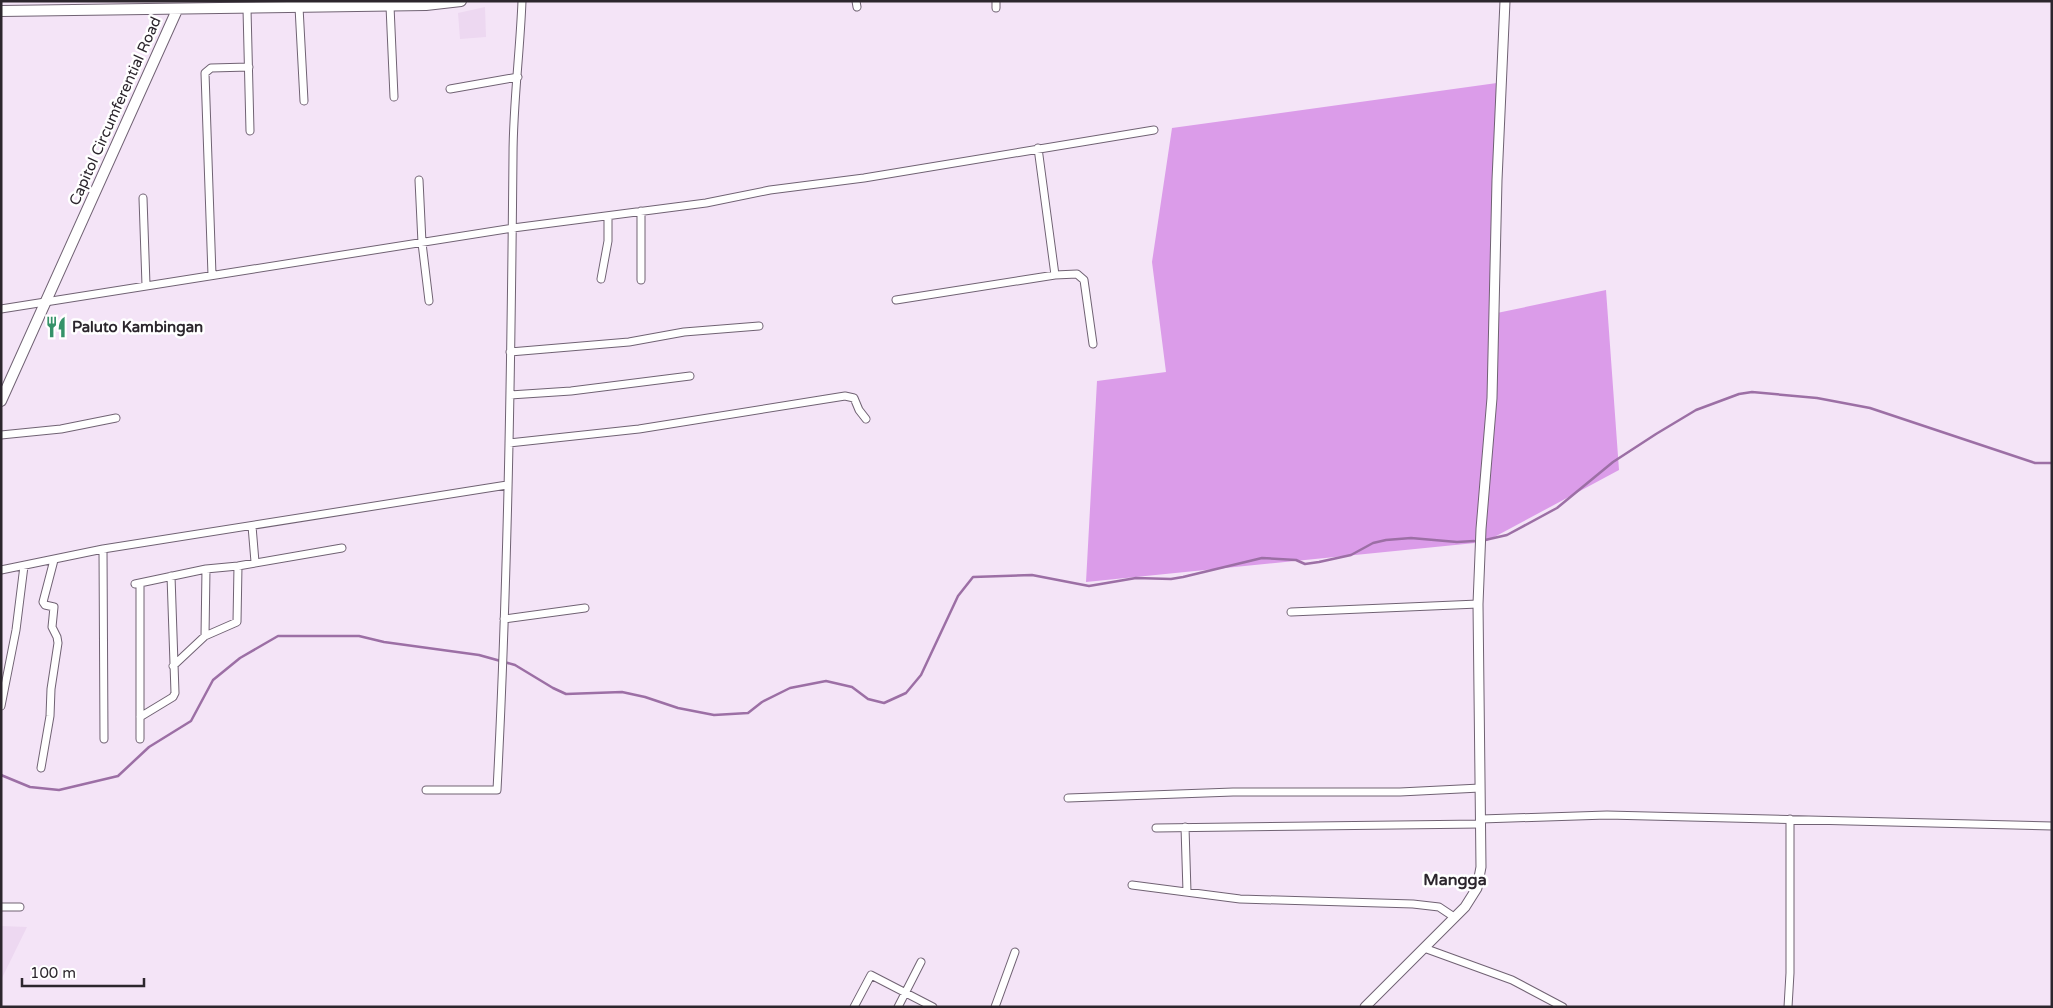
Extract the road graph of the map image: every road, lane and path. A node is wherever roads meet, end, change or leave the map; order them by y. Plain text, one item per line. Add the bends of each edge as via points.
1 (461, 1) edge
2 (522, 1) edge
3 (1505, 1) edge
4 (338, 4) edge
5 (395, 4) edge
6 (113, 5) edge
7 (273, 5) edge
8 (170, 7) edge
9 (247, 8) junction
10 (299, 8) junction
11 (1, 12) edge
12 (249, 67) junction
13 (518, 77) junction
14 (450, 89) dead end
15 (394, 97) dead end
16 (304, 101) dead end
17 (1154, 130) dead end
18 (250, 131) dead end
19 (1038, 148) junction
20 (419, 180) dead end
21 (142, 198) dead end
22 (641, 211) junction
23 (608, 216) junction
24 (514, 228) junction
25 (422, 243) junction
26 (212, 275) junction
27 (1055, 275) junction
28 (601, 279) dead end
29 (641, 280) dead end
30 (146, 285) junction
31 (896, 300) dead end
32 (46, 301) junction
33 (429, 301) dead end
34 (1, 309) edge
35 (759, 326) dead end
36 (1094, 344) dead end
37 (510, 352) junction
38 (690, 376) dead end
39 (510, 396) junction
40 (1, 401) edge
41 (116, 418) dead end
42 (866, 419) dead end
43 (1, 435) edge
44 (509, 443) junction
45 (507, 485) junction
46 (252, 526) junction
47 (342, 548) dead end
48 (103, 549) junction
49 (54, 560) junction
50 (255, 562) junction
51 (24, 566) junction
52 (238, 566) junction
53 (206, 569) junction
54 (1, 570) edge
55 (171, 576) junction
56 (1478, 604) junction
57 (585, 608) dead end
58 (1291, 612) dead end
59 (504, 619) junction
60 (205, 636) junction
61 (173, 666) junction
62 (1, 706) edge
63 (140, 717) junction
64 (104, 739) dead end
65 (140, 739) dead end
66 (41, 768) dead end
67 (1480, 788) junction
68 (426, 790) dead end
69 (1068, 798) dead end
70 (1790, 819) junction
71 (1481, 821) junction
72 (2052, 826) edge
73 (1185, 827) junction
74 (1156, 828) dead end
75 (1132, 885) dead end
76 (1187, 892) junction
77 (1, 907) edge
78 (20, 907) dead end
79 (1454, 917) junction
80 (1424, 948) junction
81 (1015, 952) dead end
82 (921, 962) dead end
83 (904, 992) junction
84 (854, 1007) edge
85 (898, 1007) edge
86 (933, 1007) edge
87 (995, 1007) edge
88 (1365, 1007) edge
89 (1563, 1007) edge
90 (1788, 1007) edge

1 - 5 main road, Capitol Circumferential Road
2 - 13 street
3 - 56 street via 1492,398
4 - 5 main road, Capitol Circumferential Road
4 - 10 main road, Capitol Circumferential Road
5 - 15 street
6 - 8 main road
6 - 11 main road
7 - 9 main road, Capitol Circumferential Road
7 - 10 main road, Capitol Circumferential Road
8 - 9 main road, Capitol Circumferential Road
8 - 32 main road, Capitol Circumferential Road
9 - 12 street
10 - 16 street
12 - 18 street
12 - 26 street via 211,68 205,73
13 - 14 street
13 - 24 street via 513,154
17 - 19 street
19 - 22 street
19 - 27 street
20 - 25 street
21 - 30 street
22 - 23 street
22 - 29 street
23 - 24 street
23 - 28 street via 608,241
24 - 25 street
24 - 37 street
25 - 26 street
25 - 33 street
26 - 30 street
27 - 31 street
27 - 36 street via 1077,274 1084,280
30 - 32 street
32 - 34 street
32 - 40 main road, Capitol Circumferential Road
35 - 37 street
37 - 39 street
38 - 39 street
39 - 44 street
41 - 43 street via 61,429
42 - 44 street via 854,398 844,396 639,429
44 - 45 street
45 - 46 street
45 - 59 street
46 - 48 street
46 - 50 street
47 - 50 street
48 - 49 street
48 - 64 street
49 - 51 street
49 - 66 street via 43,602 54,607 52,628 58,643
50 - 52 street
51 - 54 street
51 - 62 street
52 - 53 street
52 - 60 street via 237,622
53 - 55 street
53 - 60 street
55 - 61 street
55 - 63 street via 138,584
56 - 58 street
56 - 67 street
57 - 59 street
59 - 68 street via 497,790
60 - 61 street
61 - 63 street via 173,697
63 - 65 street
67 - 69 street
67 - 71 street
70 - 71 street via 1607,816
70 - 72 street
70 - 90 street
71 - 73 street
71 - 79 street via 1481,867 1477,888
73 - 74 street
73 - 76 street
75 - 76 street
76 - 79 street via 1240,899 1413,904 1439,907
77 - 78 street
79 - 80 street
80 - 88 street
80 - 89 street via 1512,980
81 - 87 street
82 - 83 street
83 - 84 street via 870,975
83 - 85 street
83 - 86 street

